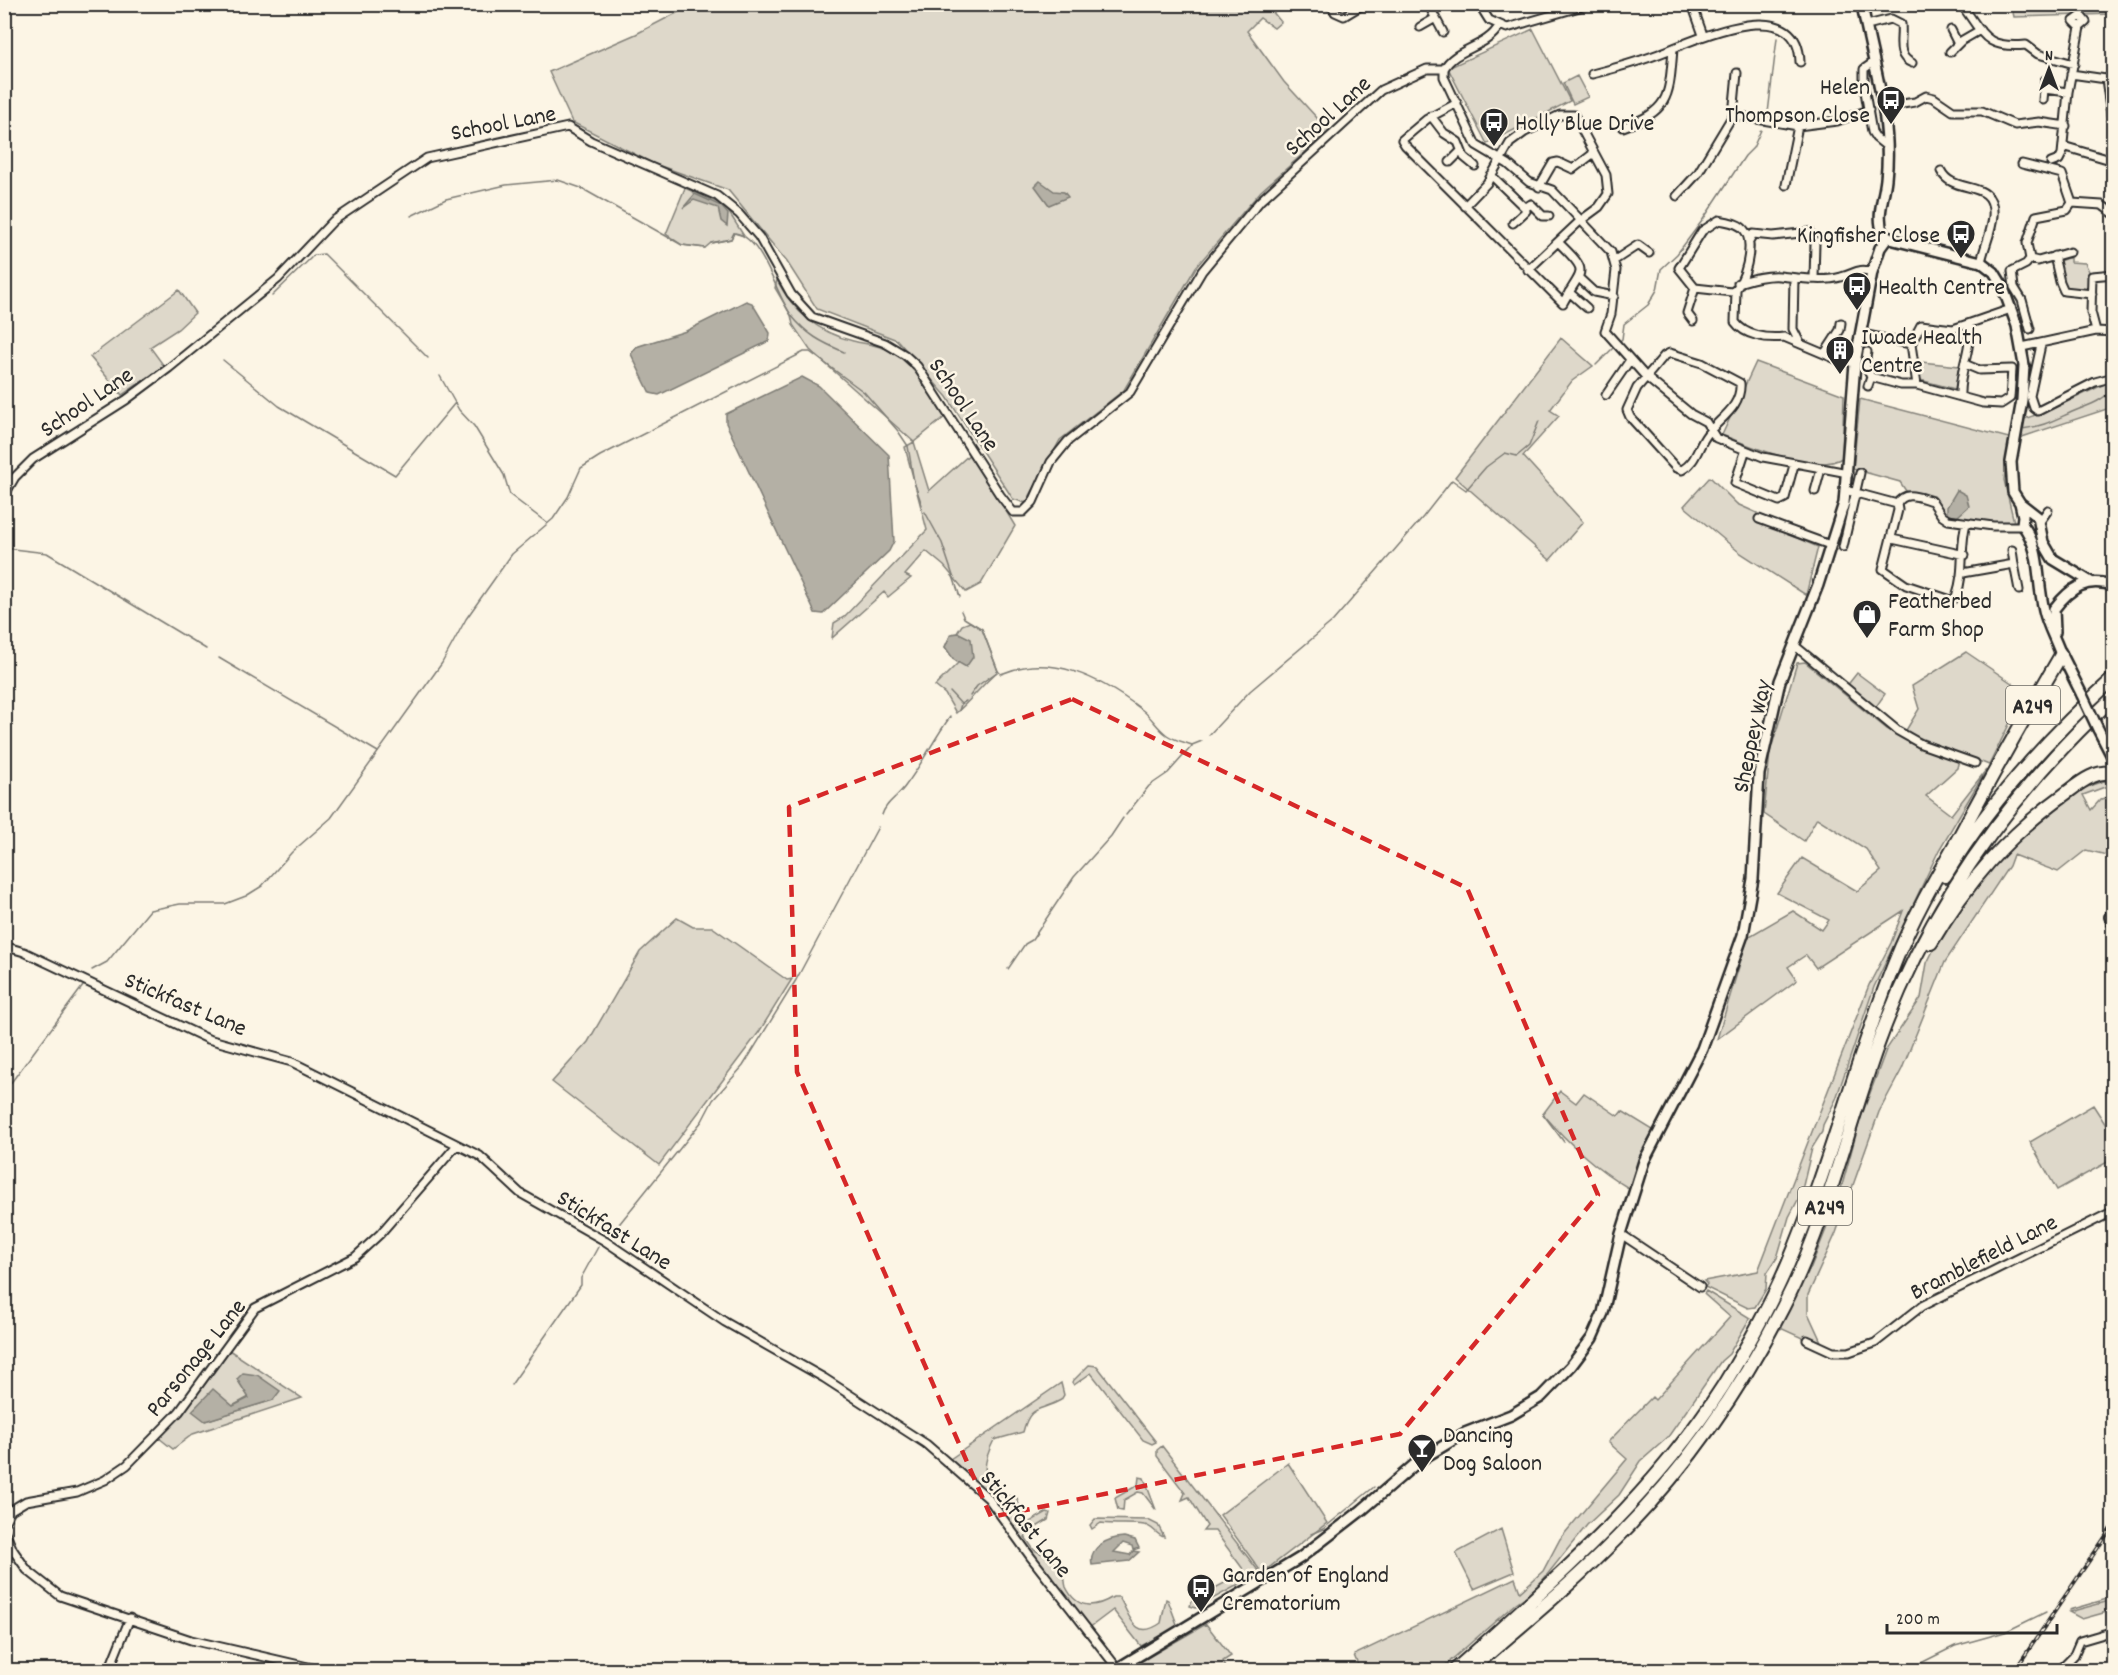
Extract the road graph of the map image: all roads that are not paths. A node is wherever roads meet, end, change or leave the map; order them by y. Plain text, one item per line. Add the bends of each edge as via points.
1 (1331, 4) edge
2 (1369, 4) edge
3 (1408, 4) edge
4 (1416, 4) edge
5 (1428, 4) edge
6 (1479, 4) edge
7 (1590, 4) edge
8 (1692, 4) edge
9 (1862, 4) edge
10 (1960, 4) edge
11 (1434, 19) junction
12 (1730, 19) dead end
13 (1791, 22) dead end
14 (1867, 25) junction
15 (1499, 26) junction
16 (1419, 27) dead end
17 (2080, 27) dead end
18 (1951, 30) dead end
19 (1980, 30) junction
20 (1443, 32) dead end
21 (1703, 35) junction
22 (1958, 44) junction
23 (1673, 49) junction
24 (1950, 52) dead end
25 (1800, 62) dead end
26 (1874, 62) junction
27 (1912, 63) dead end
28 (2074, 64) junction
29 (1444, 69) junction
30 (1737, 72) dead end
31 (1592, 74) dead end
32 (2071, 74) junction
33 (2114, 74) edge
34 (2106, 79) junction
35 (2045, 80) dead end
36 (2044, 89) junction
37 (2068, 92) junction
38 (2043, 100) dead end
39 (1456, 103) junction
40 (1884, 107) junction
41 (1869, 110) junction
42 (1732, 115) junction
43 (1431, 116) junction
44 (1798, 126) junction
45 (2066, 126) junction
46 (1623, 127) dead end
47 (2114, 136) edge
48 (1886, 146) junction
49 (2063, 146) junction
50 (1461, 151) junction
51 (1594, 153) junction
52 (1499, 159) junction
53 (2114, 161) edge
54 (1450, 162) dead end
55 (2051, 163) dead end
56 (2022, 164) dead end
57 (1475, 166) dead end
58 (1491, 175) junction
59 (1942, 176) dead end
60 (1786, 185) dead end
61 (1539, 187) junction
62 (1677, 196) dead end
63 (2072, 203) junction
64 (1465, 206) junction
65 (1525, 208) junction
66 (2114, 214) edge
67 (1549, 216) dead end
68 (1580, 221) junction
69 (1513, 223) dead end
70 (1888, 237) junction
71 (1749, 241) junction
72 (1558, 242) junction
73 (2070, 252) dead end
74 (1648, 253) dead end
75 (2054, 256) junction
76 (2030, 259) junction
77 (1615, 260) junction
78 (1981, 262) junction
79 (1528, 270) junction
80 (1872, 272) junction
81 (2114, 274) edge
82 (1794, 278) junction
83 (1815, 278) junction
84 (1580, 279) junction
85 (1737, 286) junction
86 (1695, 288) junction
87 (1569, 292) junction
88 (2092, 294) junction
89 (1614, 296) junction
90 (1587, 308) dead end
91 (2012, 309) junction
92 (1694, 321) dead end
93 (1841, 323) dead end
94 (1969, 325) junction
95 (1793, 328) junction
96 (2030, 329) dead end
97 (2096, 331) junction
98 (2114, 332) edge
99 (1862, 334) junction
100 (1784, 337) junction
101 (1800, 343) junction
102 (1911, 344) junction
103 (2041, 345) junction
104 (2022, 347) junction
105 (1867, 352) dead end
106 (1824, 353) junction
107 (1630, 360) junction
108 (1855, 363) junction
109 (1967, 365) junction
110 (1646, 377) junction
111 (1871, 377) junction
112 (2114, 377) edge
113 (1917, 385) junction
114 (1868, 386) dead end
115 (1606, 395) dead end
116 (1960, 395) junction
117 (1711, 430) junction
118 (1745, 452) junction
119 (1794, 465) junction
120 (1821, 469) junction
121 (1848, 473) junction
122 (1860, 473) dead end
123 (1845, 490) junction
124 (1815, 491) dead end
125 (1856, 494) junction
126 (4, 496) edge
127 (2020, 503) junction
128 (1897, 504) junction
129 (2034, 513) junction
130 (1759, 519) dead end
131 (2024, 522) junction
132 (1966, 523) junction
133 (2038, 524) junction
134 (1892, 539) junction
135 (1830, 545) junction
136 (1843, 547) dead end
137 (2012, 550) dead end
138 (1965, 555) junction
139 (2014, 564) junction
140 (1962, 573) junction
141 (2091, 582) junction
142 (2114, 586) edge
143 (2019, 590) dead end
144 (1794, 645) junction
145 (2061, 655) junction
146 (2114, 678) edge
147 (2114, 697) edge
148 (2114, 760) edge
149 (1975, 763) dead end
150 (2114, 774) edge
151 (2114, 909) edge
152 (2114, 926) edge
153 (4, 946) edge
154 (1876, 1011) junction
155 (1890, 1014) junction
156 (457, 1145) junction
157 (2114, 1211) edge
158 (1621, 1234) junction
159 (1700, 1287) dead end
160 (1807, 1340) dead end
161 (4, 1522) edge
162 (4, 1530) edge
163 (130, 1618) junction
164 (2113, 1628) edge
165 (1116, 1670) edge
166 (109, 1671) edge
167 (321, 1671) edge
168 (1455, 1671) edge
169 (1470, 1671) edge
170 (2059, 1671) edge

1 - 2 street via 1335,12 1344,16
3 - 4 street
5 - 11 street
6 - 15 street via 1489,20
7 - 15 street via 1537,21
8 - 21 street
9 - 14 street
10 - 19 street
11 - 16 street
11 - 20 street
12 - 21 street
13 - 25 street
14 - 26 street
14 - 27 street via 1891,20 1901,24 1901,53
15 - 29 street, School Lane via 1486,42 1449,62
17 - 28 street
18 - 22 street
19 - 22 street
19 - 28 street via 2001,47 2023,45 2038,54
21 - 23 street
22 - 24 street
23 - 31 street
23 - 46 street via 1662,105 1646,119
26 - 40 street
26 - 41 street via 1864,69 1863,76
28 - 32 street
29 - 39 street
29 - 126 street, School Lane via 1427,69 1381,90 1260,201 1202,272 1130,392 1068,441 1051,462 1033,502 1023,512 1013,512 1000,495 917,366 885,343 812,317 791,294 759,237 730,206 717,196 591,141 568,127 427,158 412,166 333,221 278,279 194,348 126,400 33,459 15,477
30 - 42 street
32 - 34 street
32 - 37 street
33 - 34 street
34 - 47 street
35 - 36 street
36 - 37 street
36 - 38 street
37 - 45 street
39 - 43 street
39 - 52 street via 1476,146
40 - 45 street via 1915,102 1926,96 1953,111 1982,111 1992,120
40 - 48 street
41 - 44 street via 1838,121
41 - 48 street via 1872,132
42 - 44 street
42 - 62 street via 1698,173
43 - 50 street via 1444,133 1458,142
43 - 64 street via 1402,140
44 - 60 street
45 - 49 street
48 - 70 street via 1887,178 1880,218
49 - 53 street
49 - 55 street via 2059,160
50 - 54 street
50 - 57 street
51 - 52 street via 1574,115 1566,113 1525,132 1510,143
51 - 61 street via 1573,169 1553,163
51 - 68 street via 1609,183 1608,194 1599,207
52 - 58 street
52 - 61 street
56 - 63 street via 2062,174
58 - 64 street
58 - 65 street
59 - 78 street via 1985,193 1992,202 1992,224
61 - 68 street via 1552,190
63 - 66 street via 2102,205
63 - 76 street via 2067,210 2036,216 2027,243
64 - 79 street
65 - 67 street via 1531,204 1543,216
65 - 69 street
68 - 72 street
68 - 77 street
70 - 78 street
70 - 80 street
71 - 83 street via 1754,234 1810,232 1815,243
71 - 85 street via 1746,271
71 - 86 street via 1739,225 1730,222 1719,220 1702,231 1679,268
72 - 79 street
72 - 84 street via 1580,265
73 - 75 street
74 - 77 street via 1638,245
75 - 76 street
75 - 88 street via 2064,291
76 - 96 street via 2012,272
77 - 89 street
78 - 91 street via 1999,278
79 - 87 street via 1563,303
80 - 83 street via 1859,269 1840,278
80 - 99 street
81 - 88 street via 2094,274
82 - 83 street
82 - 85 street via 1748,279
82 - 95 street
84 - 87 street
84 - 89 street via 1594,292
85 - 86 street via 1732,292
85 - 100 street via 1735,322 1742,331
86 - 92 street via 1687,316
87 - 90 street
88 - 97 street
89 - 107 street via 1605,329
91 - 94 street
91 - 104 street
93 - 106 street
94 - 102 street via 1953,329 1921,325
94 - 109 street
95 - 100 street
95 - 101 street
97 - 98 street
97 - 103 street via 2046,340
99 - 102 street
99 - 108 street
100 - 101 street
101 - 106 street
102 - 113 street
103 - 104 street
103 - 112 street via 2030,396 2038,411 2095,382
104 - 127 street via 2024,381 2011,462 2013,492
105 - 111 street via 1865,365
106 - 108 street
107 - 110 street
107 - 115 street
108 - 121 street
109 - 116 street via 1961,374
109 - 116 street via 1979,370 2012,369 2010,398 2004,404 1996,404
110 - 117 street via 1706,422
110 - 117 street via 1670,353 1737,379 1741,390 1728,414
110 - 117 street via 1628,402 1627,412 1676,468 1688,467
111 - 113 street via 1901,386
111 - 114 street
113 - 116 street
117 - 118 street via 1716,438
118 - 119 street
118 - 119 street via 1735,483 1779,501 1785,498
119 - 120 street
120 - 121 street
120 - 124 street
121 - 123 street
122 - 125 street
123 - 125 street
123 - 135 street, Sheppey Way via 1835,515
125 - 128 street
125 - 136 street
127 - 129 street
127 - 131 street
128 - 132 street via 1907,495 1932,501 1942,516
128 - 134 street
129 - 131 street
129 - 133 street
130 - 135 street via 1796,537
131 - 132 street
131 - 133 street
131 - 145 street via 2035,544 2044,610
132 - 138 street via 1962,540
133 - 141 street via 2053,559
134 - 138 street
134 - 140 street via 1883,569 1906,585 1951,600 1956,597
135 - 144 street, Sheppey Way
137 - 139 street
138 - 140 street
139 - 140 street
139 - 143 street
141 - 142 street
141 - 145 street via 2070,590 2054,609
144 - 149 street via 1898,731 1921,744
144 - 158 street, Sheppey Way via 1780,681 1759,774 1753,879 1740,944 1702,1049 1644,1161
145 - 148 street, bridge
145 - 154 highway, A249 via 1931,886
146 - 154 highway, A249 via 2056,733 1982,822 1922,915
147 - 155 highway, A249 via 2042,768 1988,836 1935,920
150 - 155 highway, A249 via 2105,772 2088,777 1997,850 1961,896
151 - 152 street via 2110,917
153 - 156 street, Stickfast Lane via 208,1039 292,1062
154 - 168 highway, A249 via 1808,1215 1749,1343 1724,1384 1670,1458 1619,1517
155 - 169 highway, A249 via 1802,1268 1760,1351 1732,1395 1682,1466 1639,1515
156 - 161 street, Parsonage Lane via 355,1257 255,1308 179,1412 127,1465 77,1492 26,1501 11,1510
156 - 165 street, Stickfast Lane via 480,1156 520,1193 605,1241 725,1322 824,1378 948,1461 988,1498
157 - 160 street, Bramblefield Lane via 1922,1306 1875,1343 1849,1352 1833,1352
158 - 159 street
158 - 165 street, Sheppey Way via 1598,1327 1584,1351 1541,1397 1511,1415 1465,1433 1420,1460 1300,1558
162 - 163 street via 37,1580 60,1596
163 - 166 street
163 - 167 street via 199,1642
164 - 170 street via 2080,1641

